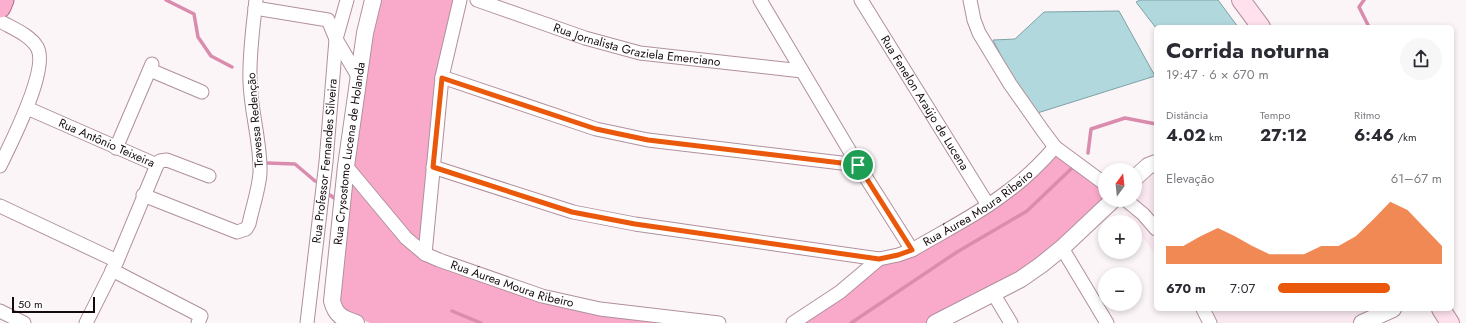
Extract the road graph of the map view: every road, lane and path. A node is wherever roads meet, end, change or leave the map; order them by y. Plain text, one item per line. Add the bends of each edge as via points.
1 (3, 0) edge
2 (347, 0) edge
3 (373, 0) edge
4 (460, 0) edge
5 (477, 0) edge
6 (760, 0) edge
7 (861, 0) edge
8 (970, 0) edge
9 (1241, 0) edge
10 (255, 4) edge
11 (0, 7) edge
12 (0, 21) edge
13 (1260, 25) edge
14 (336, 39) junction
15 (802, 71) junction
16 (358, 78) junction
17 (442, 78) junction
18 (202, 92) dead end
19 (26, 108) junction
20 (1055, 147) junction
21 (116, 148) junction
22 (1154, 164) edge
23 (157, 165) junction
24 (858, 165) junction
25 (0, 166) edge
26 (346, 166) junction
27 (433, 167) junction
28 (1142, 172) edge
29 (209, 176) dead end
30 (1098, 179) edge
31 (143, 195) junction
32 (988, 205) junction
33 (0, 206) edge
34 (1106, 207) edge
35 (1134, 207) edge
36 (1154, 227) edge
37 (1062, 248) junction
38 (912, 250) junction
39 (425, 254) junction
40 (879, 259) junction
41 (114, 265) junction
42 (993, 293) junction
43 (0, 311) edge
44 (1204, 311) edge
45 (1389, 311) edge
46 (1442, 311) edge
47 (200, 320) edge
48 (24, 323) edge
49 (86, 323) edge
50 (307, 323) edge
51 (356, 323) edge
52 (719, 323) edge
53 (793, 323) edge
54 (935, 323) edge
55 (1011, 323) edge
56 (1107, 323) edge
57 (1210, 323) edge
58 (1362, 323) edge
59 (1450, 323) edge

1 - 11 highway
2 - 14 street, Rua Professor Fernandes Silveira
3 - 16 street, Rua Crysostomo Lucena de Holanda
4 - 17 street
5 - 15 street, Rua Jornalista Graziela Emerciano via 585,38 640,53
6 - 15 street
7 - 32 street, Rua Fenelon Araújo de Lucena
8 - 20 street via 977,26 989,50
9 - 13 main road
10 - 14 street via 328,20
10 - 31 street, Travessa Redenção via 250,82 260,174 249,224 246,229 237,232
12 - 19 street via 21,32 38,48 36,84
14 - 16 street
14 - 50 street, Rua Professor Fernandes Silveira via 326,162
15 - 24 street
16 - 26 street, Rua Crysostomo Lucena de Holanda
17 - 24 street via 616,134
17 - 27 street
18 - 21 street via 151,67
19 - 21 street, Rua Antônio Teixeira
19 - 25 street
20 - 30 street
20 - 32 street, Rua Áurea Moura Ribeiro via 1027,176
21 - 23 street, Rua Antônio Teixeira
22 - 28 street
23 - 29 street, Rua Antônio Teixeira via 160,161 167,160
23 - 31 street
24 - 38 street
26 - 39 street, Rua Áurea Moura Ribeiro via 406,238
26 - 51 street, Rua Crysostomo Lucena de Holanda via 332,301 337,314
27 - 39 street
27 - 40 street via 572,212 635,224
31 - 41 street
32 - 38 street, Rua Áurea Moura Ribeiro
33 - 41 street
34 - 37 street
35 - 36 street
37 - 42 street via 1021,279
37 - 56 street
38 - 40 street, Rua Áurea Moura Ribeiro
39 - 52 street, Rua Áurea Moura Ribeiro via 542,296 600,309
40 - 53 street, Rua Áurea Moura Ribeiro via 840,292
41 - 47 street
41 - 49 street
42 - 54 street
42 - 55 street
43 - 48 street
44 - 57 street
45 - 58 street
46 - 59 main road

